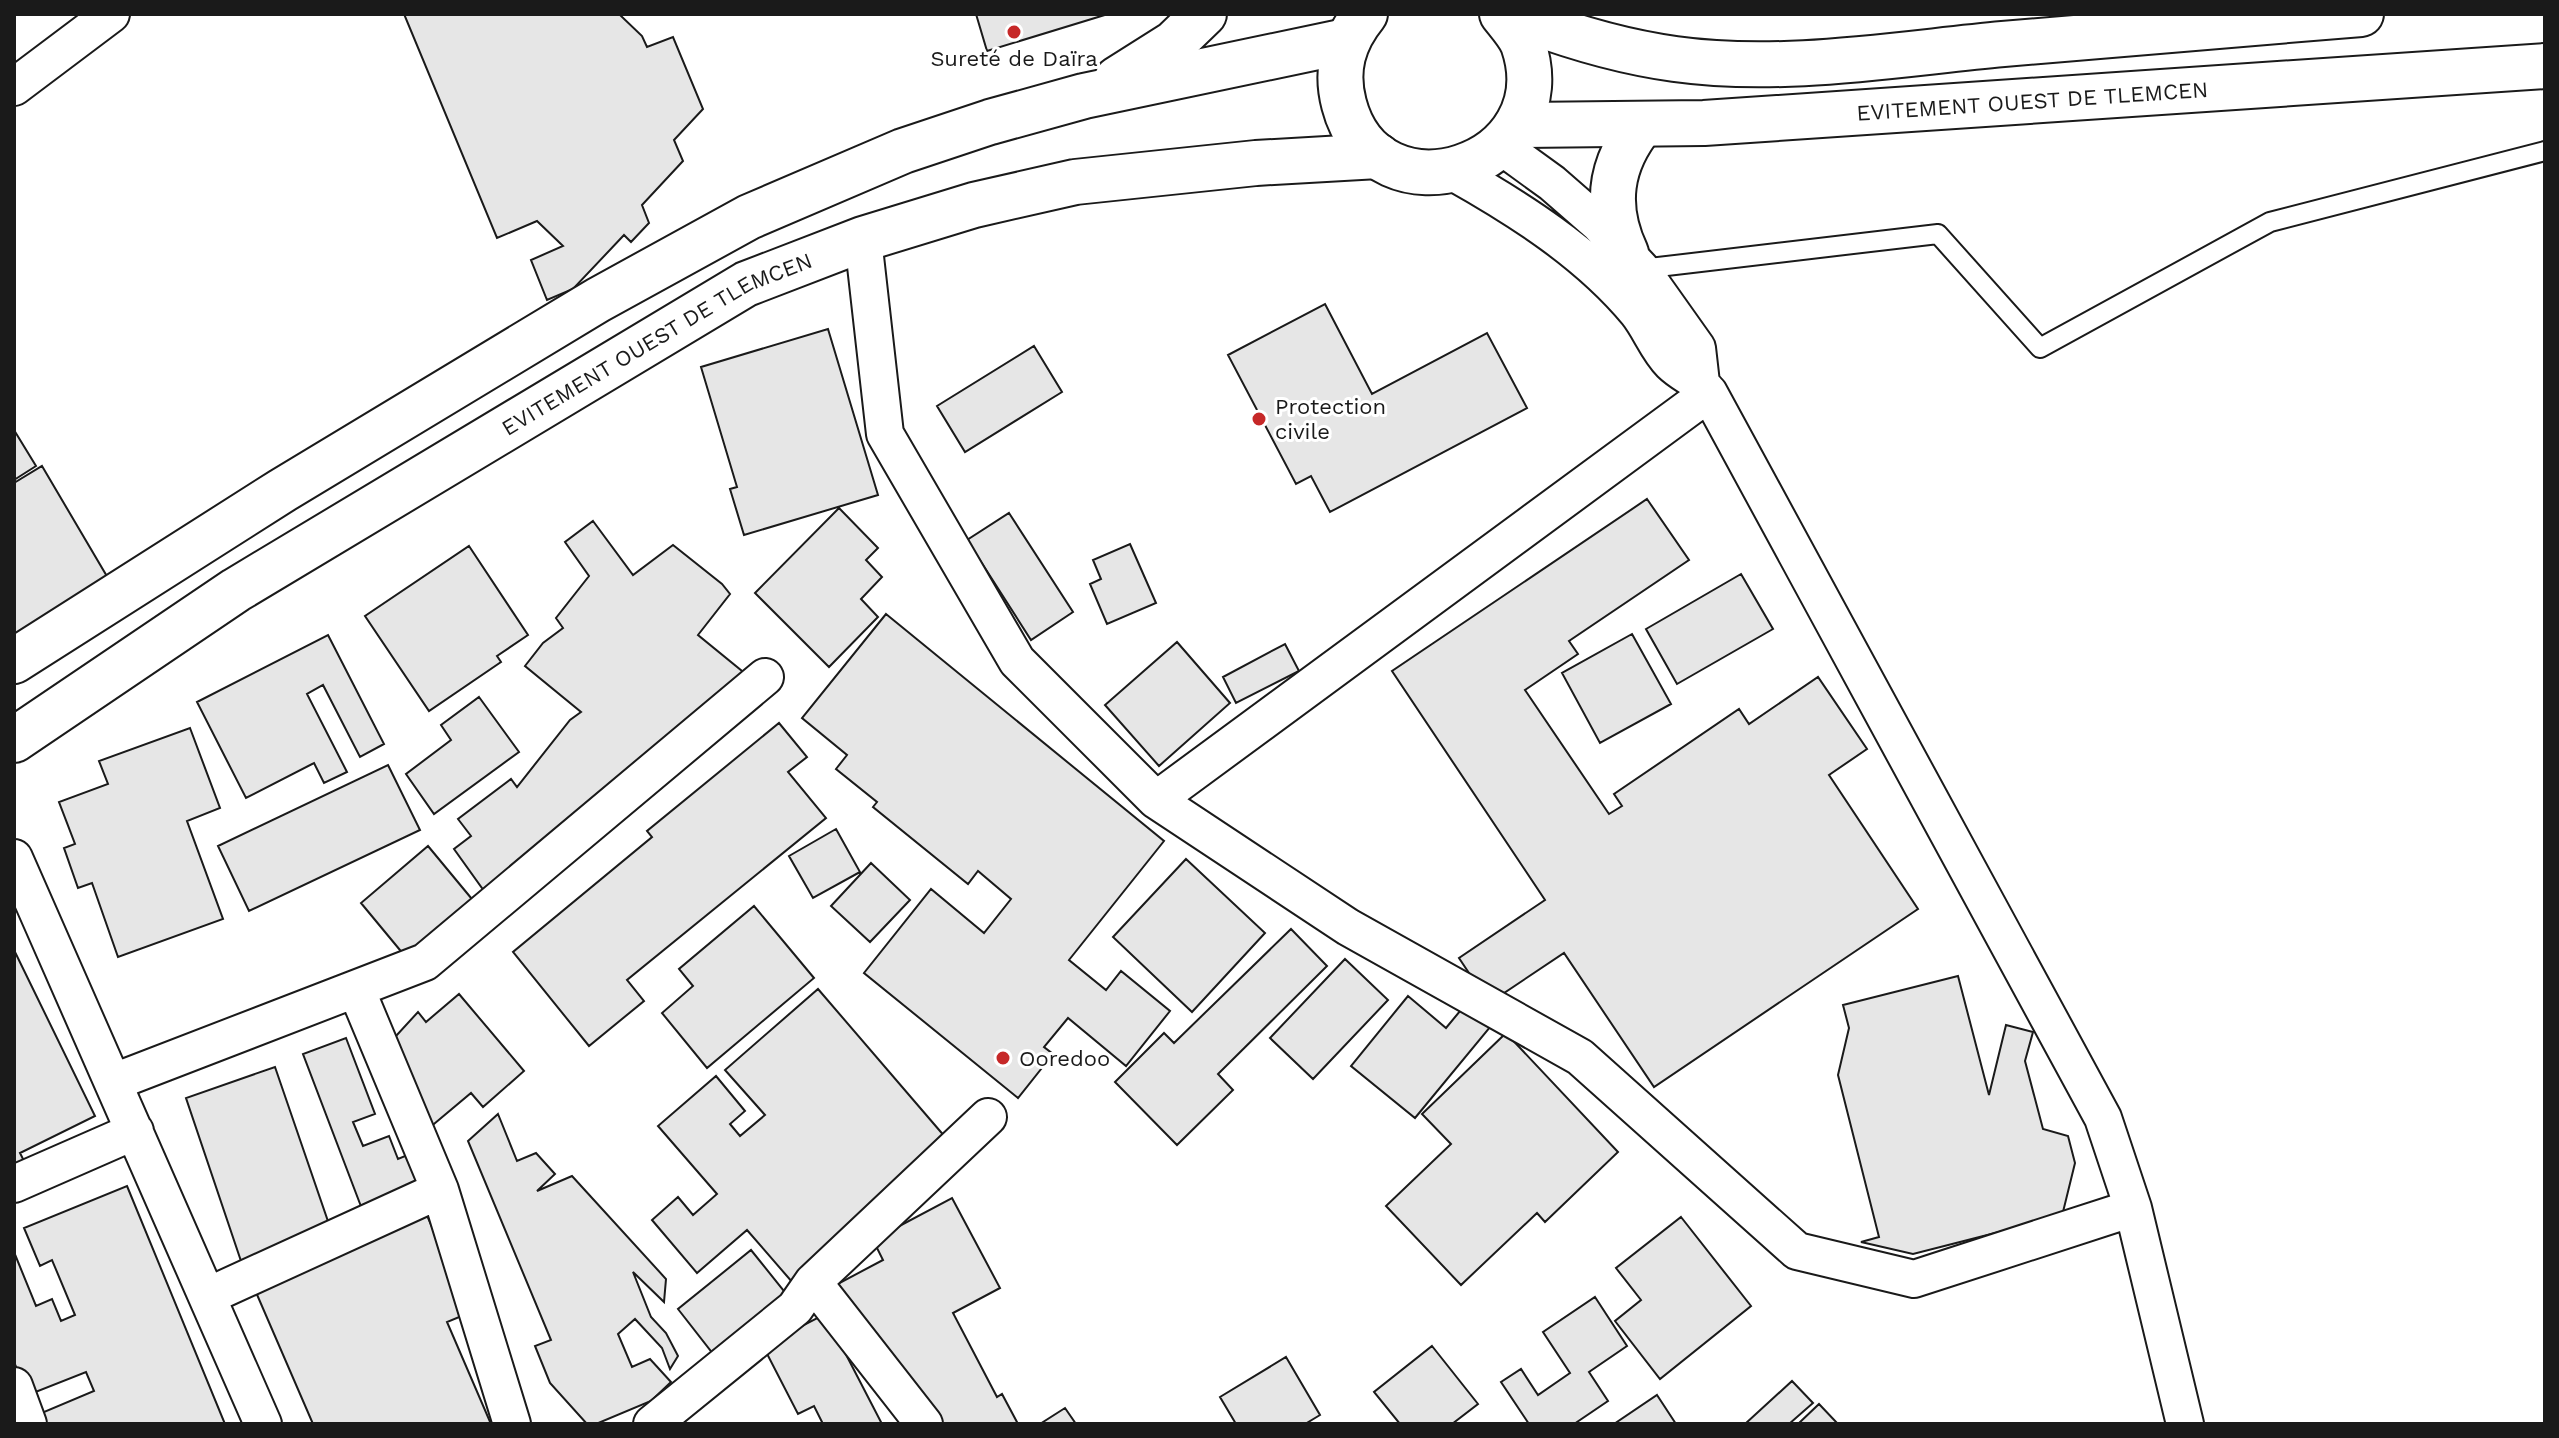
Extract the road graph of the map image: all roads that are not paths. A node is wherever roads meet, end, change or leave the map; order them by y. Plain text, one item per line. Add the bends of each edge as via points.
1 (111, 14) edge
2 (1204, 14) edge
3 (1502, 14) edge
4 (1512, 14) edge
5 (2361, 14) edge
6 (1356, 28) edge
7 (2545, 66) edge
8 (14, 87) edge
9 (1084, 96) junction
10 (1642, 124) junction
11 (1509, 135) junction
12 (2545, 151) edge
13 (1378, 156) junction
14 (1453, 172) junction
15 (863, 239) junction
16 (1634, 261) junction
17 (1705, 388) junction
18 (14, 661) edge
19 (765, 677) dead end
20 (14, 740) edge
21 (1156, 800) junction
22 (14, 858) edge
23 (356, 989) junction
24 (114, 1082) junction
25 (988, 1117) dead end
26 (135, 1131) junction
27 (14, 1184) edge
28 (440, 1190) junction
29 (2133, 1208) junction
30 (813, 1282) junction
31 (208, 1296) junction
32 (14, 1386) edge
33 (28, 1424) edge
34 (263, 1424) edge
35 (512, 1424) edge
36 (652, 1424) edge
37 (924, 1424) edge
38 (2185, 1424) edge

1 - 8 street
2 - 9 highway via 1136,70
3 - 11 highway via 1523,43 1529,85
4 - 5 highway via 1617,49 1740,63
6 - 9 highway
6 - 13 highway via 1340,66 1340,91 1347,116
7 - 10 highway, EVITEMENT OUEST DE TLEMCEN
9 - 18 highway via 903,151 749,217 598,300 283,490
10 - 11 highway, EVITEMENT OUEST DE TLEMCEN
10 - 16 highway via 1628,142 1612,186 1612,209
11 - 14 highway via 1479,162
11 - 16 street
12 - 16 lane via 2270,222 2040,348 1938,234
13 - 14 highway via 1414,171
13 - 15 highway, EVITEMENT OUEST DE TLEMCEN via 1075,182 974,205
14 - 17 street via 1503,200 1584,262 1637,312 1672,364
15 - 20 highway, EVITEMENT OUEST DE TLEMCEN via 746,284 236,590
15 - 21 street via 885,434 1017,661
16 - 17 street via 1697,348
17 - 21 street
17 - 29 street via 2103,1118
19 - 23 street via 425,962
21 - 29 street via 1348,927 1580,1057 1797,1251 1914,1279
22 - 24 street
23 - 24 street
23 - 28 street
24 - 26 street
25 - 30 street
26 - 27 street
26 - 31 street
28 - 31 street
28 - 35 street
29 - 38 street
30 - 36 street via 795,1308
30 - 37 street
31 - 34 street
32 - 33 street

